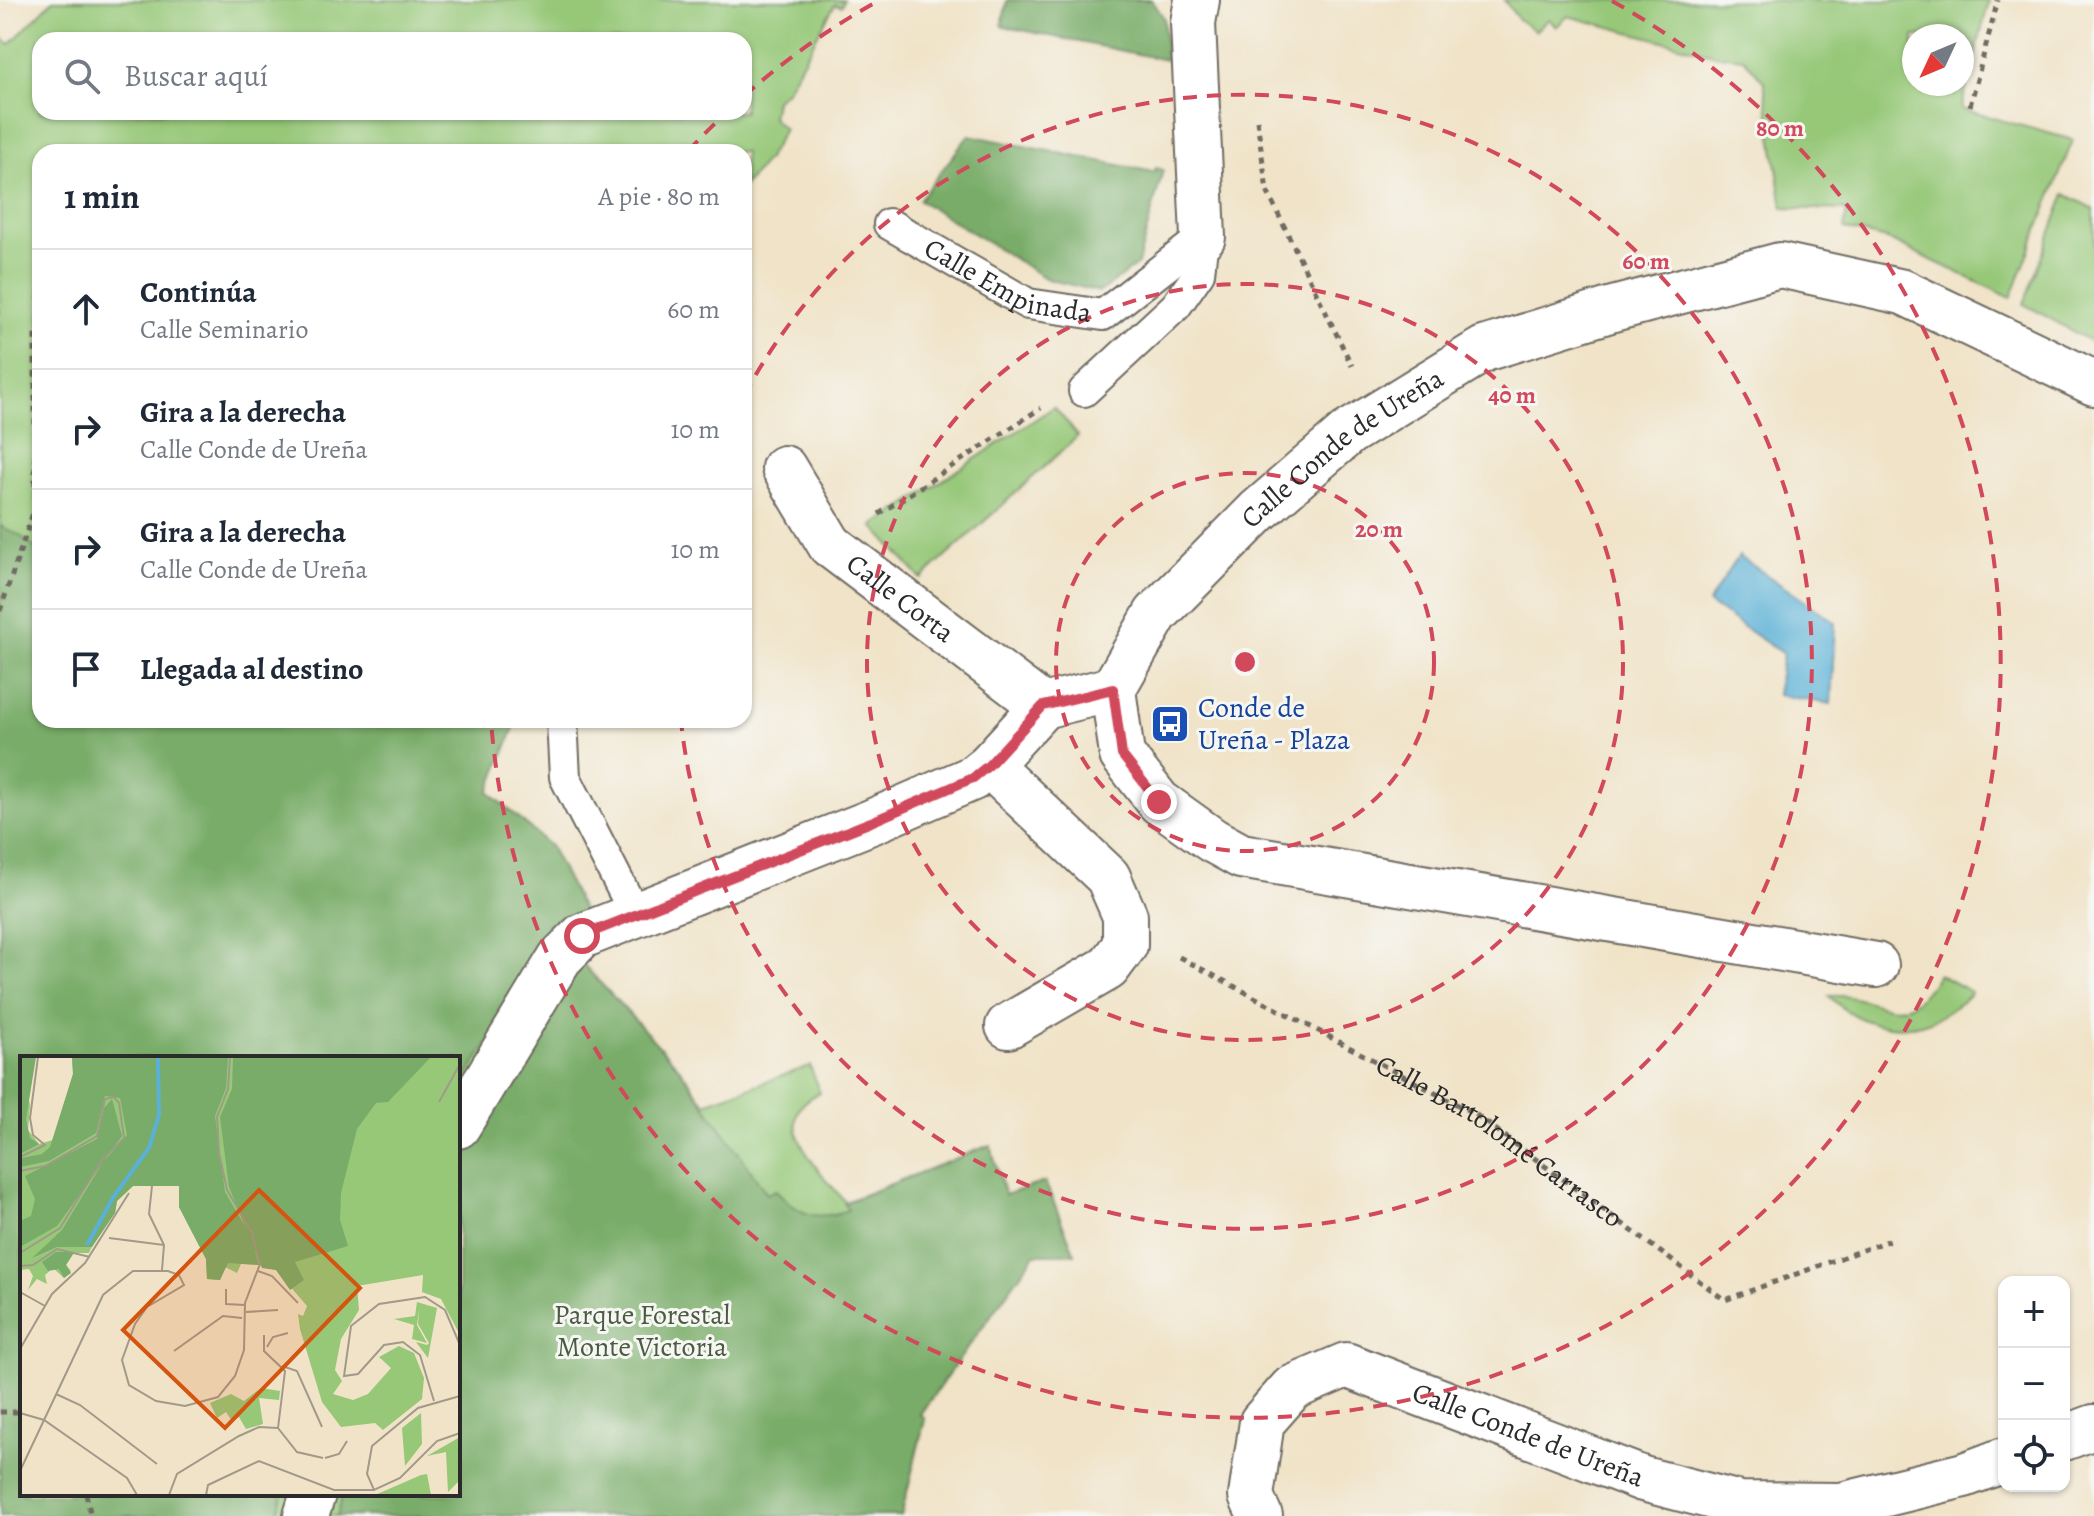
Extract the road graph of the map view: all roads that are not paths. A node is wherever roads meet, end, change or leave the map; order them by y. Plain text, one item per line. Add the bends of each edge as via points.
1 (1190, 8) edge
2 (889, 224) dead end
3 (1203, 237) junction
4 (2094, 383) edge
5 (1084, 391) dead end
6 (784, 468) dead end
7 (1113, 689) junction
8 (1043, 706) junction
9 (562, 728) edge
10 (989, 765) junction
11 (635, 914) junction
12 (1876, 965) dead end
13 (1008, 1026) dead end
14 (460, 1123) edge
15 (2094, 1427) edge
16 (2070, 1436) edge
17 (1998, 1462) edge
18 (312, 1496) edge
19 (306, 1516) edge
20 (1260, 1516) edge

1 - 3 street
2 - 3 lane, Calle Empinada via 1028,304 1103,315
3 - 5 lane via 1199,273 1176,306
4 - 7 street, Calle Conde de Ureña via 1903,292 1780,265 1484,349 1348,433 1258,511 1156,614
6 - 8 street, Calle Corta via 830,545
7 - 8 street
7 - 12 street via 1122,755 1159,802 1241,856
8 - 10 street
9 - 11 lane via 565,777
10 - 11 street via 973,778 871,822
10 - 13 street via 1108,877 1125,916 1125,945 1108,968
11 - 14 street via 582,936 560,958
15 - 16 street
17 - 20 street, Calle Conde de Ureña via 1841,1505 1740,1504 1643,1479 1346,1365 1292,1388 1262,1422 1251,1496
18 - 19 street

